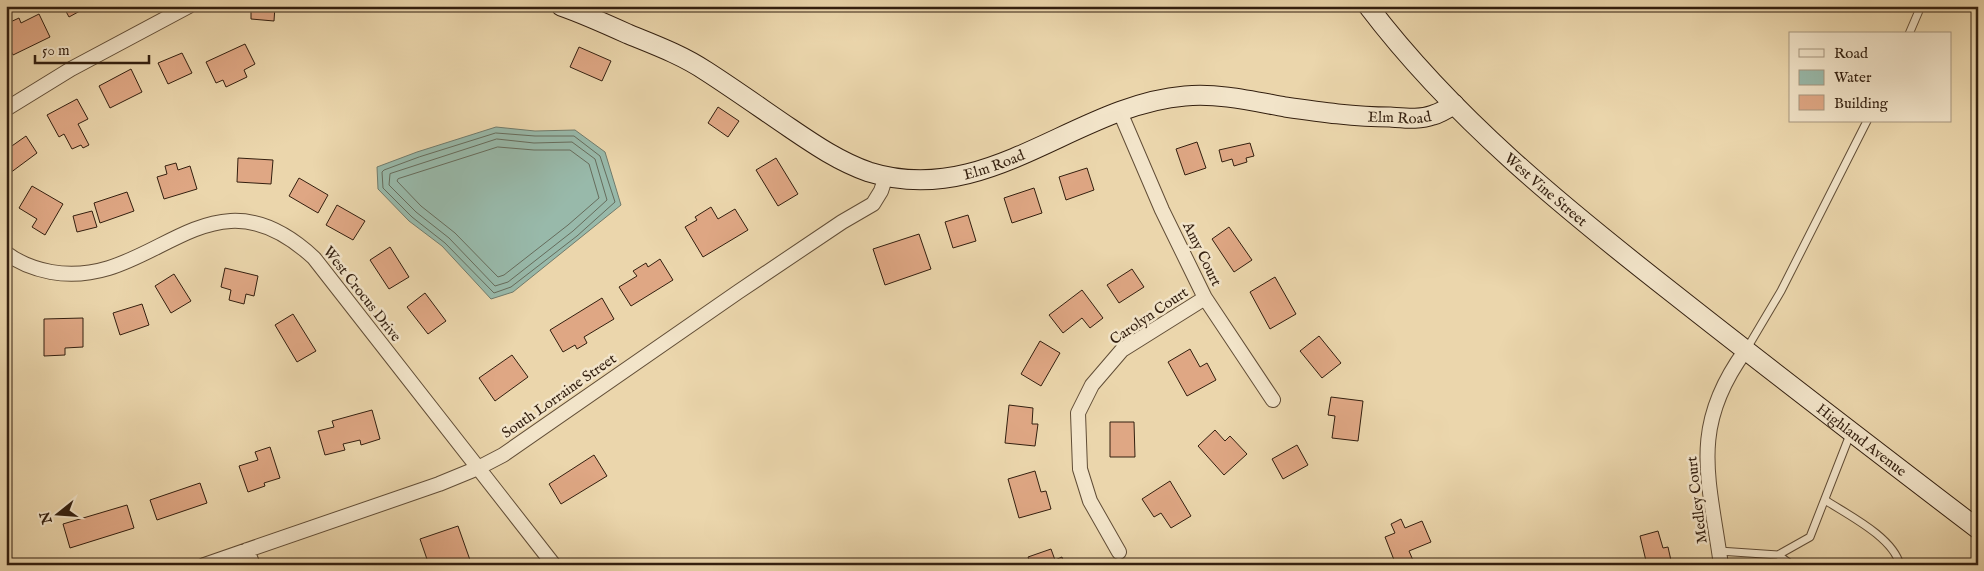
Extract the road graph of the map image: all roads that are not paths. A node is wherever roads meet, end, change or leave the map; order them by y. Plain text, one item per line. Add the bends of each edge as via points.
1 (189, 6) edge
2 (561, 6) edge
3 (1368, 6) edge
4 (1922, 6) edge
5 (1910, 32) edge
6 (1454, 104) junction
7 (6, 109) edge
8 (1120, 112) junction
9 (1866, 122) edge
10 (886, 176) junction
11 (6, 253) edge
12 (1205, 298) junction
13 (1745, 351) junction
14 (1273, 400) dead end
15 (1851, 432) junction
16 (478, 468) junction
17 (1825, 500) junction
18 (1978, 529) edge
19 (247, 550) junction
20 (1119, 552) dead end
21 (1778, 555) junction
22 (1720, 558) edge
23 (204, 565) edge
24 (253, 565) edge
25 (554, 565) edge
26 (1792, 565) edge
27 (1900, 565) edge

1 - 7 street via 71,69
2 - 10 street, Elm Road via 678,56 844,162
3 - 6 street, West Vine Street via 1387,32
4 - 5 lane
6 - 8 street, Elm Road via 1433,116 1420,118 1359,117 1212,95 1159,99
6 - 13 street, West Vine Street via 1546,190
8 - 10 street, Elm Road via 1032,152 980,171 924,180
8 - 12 street, Amy Court via 1162,210
9 - 13 lane via 1781,291
10 - 16 street, South Lorraine Street via 873,204 738,292 503,455
11 - 16 street, West Crocus Drive via 42,271 77,275 130,261 179,235 213,223 250,222 267,226 300,244 314,258
12 - 14 street, Amy Court
12 - 20 street, Carolyn Court via 1122,350 1092,385 1078,414 1080,469 1090,501
13 - 15 street, Highland Avenue
13 - 22 street, Medley Court via 1723,386 1708,429 1707,466
15 - 17 lane
15 - 18 street, Highland Avenue
16 - 19 street, South Lorraine Street
16 - 25 street, West Crocus Drive
17 - 21 lane via 1810,537
17 - 27 lane via 1871,530 1889,546
19 - 23 street, South Lorraine Street
19 - 24 street
21 - 22 lane
21 - 26 lane

